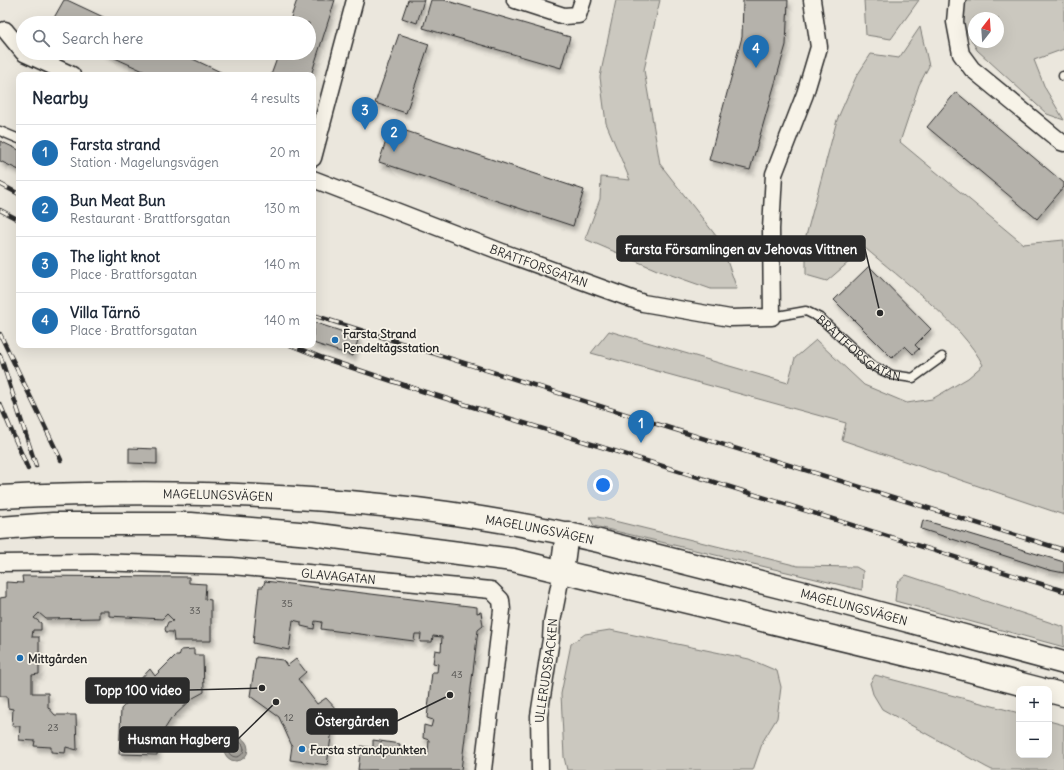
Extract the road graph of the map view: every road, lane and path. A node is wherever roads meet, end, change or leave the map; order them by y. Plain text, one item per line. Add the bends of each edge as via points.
1 (355, 0) edge
2 (515, 0) edge
3 (583, 0) edge
4 (812, 0) edge
5 (957, 0) edge
6 (3, 31) edge
7 (16, 45) edge
8 (40, 60) edge
9 (66, 72) edge
10 (0, 131) edge
11 (16, 138) edge
12 (1064, 143) edge
13 (316, 147) edge
14 (316, 181) edge
15 (772, 317) junction
16 (942, 357) dead end
17 (0, 497) edge
18 (0, 528) edge
19 (567, 534) junction
20 (0, 563) edge
21 (562, 571) junction
22 (1064, 663) edge
23 (1029, 686) edge
24 (1052, 692) edge
25 (1064, 695) edge
26 (483, 770) edge
27 (540, 770) edge

1 - 13 street
2 - 3 street via 564,16 578,15
4 - 15 street via 819,47 805,94 774,174 771,229
5 - 12 street via 955,22 961,54 972,69
6 - 7 street
8 - 9 street
10 - 11 lane
14 - 15 street, BRATTFORSGATAN via 643,303 730,318
15 - 16 lane, BRATTFORSGATAN via 806,311 820,318 871,365 892,375 913,378
17 - 19 main road, MAGELUNGSVÄGEN via 191,493 329,499 440,511
18 - 21 main road via 53,524 190,524 311,534 513,560
19 - 21 main road
19 - 22 main road, MAGELUNGSVÄGEN via 804,593
20 - 26 street, GLAVAGATAN via 131,562 232,566 491,590 501,600 502,610
21 - 23 main road
21 - 27 street, ULLERUDSBACKEN via 539,716
24 - 25 main road

